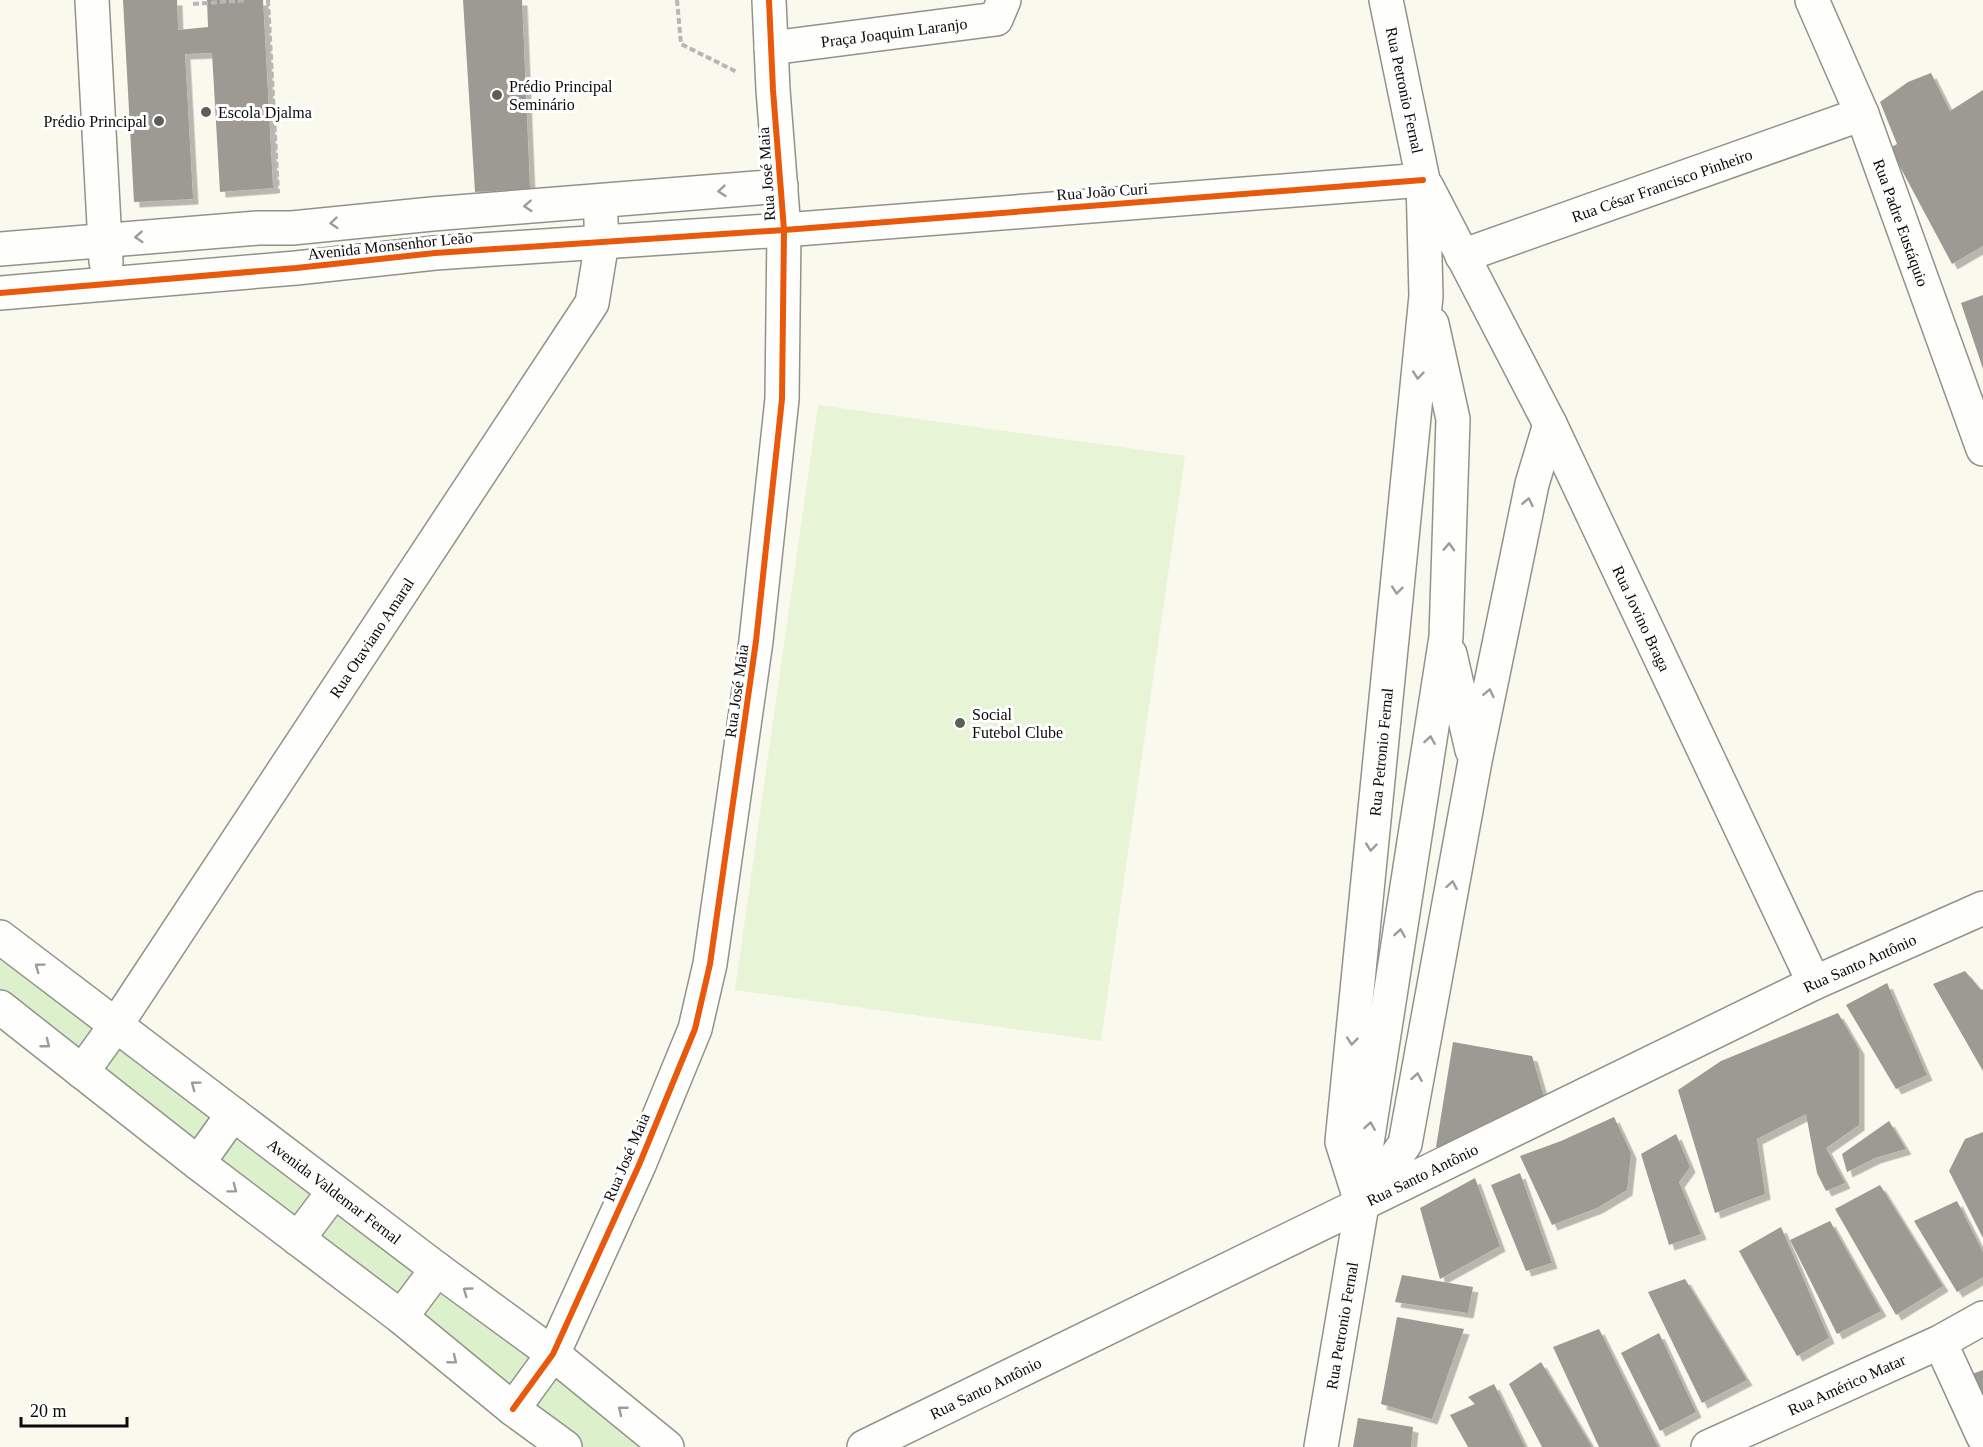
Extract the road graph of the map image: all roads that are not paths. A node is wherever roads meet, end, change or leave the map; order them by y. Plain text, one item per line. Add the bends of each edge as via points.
1 (92, 0) edge
2 (769, 0) edge
3 (1004, 0) edge
4 (1386, 0) edge
5 (1812, 0) edge
6 (771, 48) junction
7 (1862, 114) junction
8 (1423, 180) junction
9 (781, 186) junction
10 (600, 201) junction
11 (432, 214) junction
12 (292, 228) junction
13 (784, 230) junction
14 (103, 240) junction
15 (603, 242) junction
16 (0, 249) edge
17 (435, 253) junction
18 (1462, 255) junction
19 (296, 268) junction
20 (108, 284) junction
21 (0, 293) edge
22 (1426, 296) junction
23 (1550, 424) junction
24 (1983, 449) edge
25 (1446, 637) junction
26 (1475, 761) junction
27 (1983, 908) edge
28 (1, 940) edge
29 (1814, 983) junction
30 (0, 1007) edge
31 (116, 1025) junction
32 (82, 1072) junction
33 (233, 1114) junction
34 (198, 1163) junction
35 (334, 1191) junction
36 (1362, 1205) junction
37 (298, 1239) junction
38 (436, 1269) junction
39 (401, 1317) junction
40 (1983, 1318) edge
41 (1940, 1342) junction
42 (553, 1354) junction
43 (513, 1409) junction
44 (1983, 1436) edge
45 (565, 1447) edge
46 (667, 1447) edge
47 (864, 1447) edge
48 (1321, 1447) edge
49 (1708, 1447) edge

1 - 14 street
2 - 6 street, Rua José Maia
3 - 6 street, Praça Joaquim Laranjo via 996,19
4 - 8 street, Rua Petronio Fernal
5 - 7 street, Rua Padre Eustáquio
6 - 9 street, Rua José Maia
7 - 18 street, Rua César Francisco Pinheiro
7 - 24 street, Rua Padre Eustáquio
8 - 13 street, Rua João Curi
8 - 18 street, Rua Petronio Fernal
8 - 22 street, Rua Petronio Fernal
9 -> 10 street, Avenida Monsenhor Leão
9 - 13 street, Rua José Maia
10 -> 11 street, Avenida Monsenhor Leão
10 - 15 street, Rua Otaviano Amaral
11 -> 12 street, Avenida Monsenhor Leão
11 - 17 street
12 -> 14 street, Avenida Monsenhor Leão
12 - 19 street
13 - 15 street, Avenida Monsenhor Leão
13 - 42 street, Rua José Maia via 782,399 756,641 710,964 691,1039
14 - 16 street, Avenida Monsenhor Leão
14 - 20 street
15 - 17 street, Avenida Monsenhor Leão
15 - 31 street, Rua Otaviano Amaral via 592,303
17 - 19 street, Avenida Monsenhor Leão
18 - 23 street, Rua Jovino Braga
19 - 20 street, Avenida Monsenhor Leão
20 - 21 street, Avenida Monsenhor Leão
25 -> 22 street, Rua Petronio Fernal via 1454,419
22 -> 36 street, Rua Petronio Fernal via 1342,1142
26 -> 23 street, Rua Petronio Fernal via 1532,484
23 - 29 street, Rua Jovino Braga
25 - 26 street, Rua Petronio Fernal
36 -> 25 street, Rua Petronio Fernal via 1367,1143
36 -> 26 street, Rua Petronio Fernal via 1405,1144
27 - 29 street, Rua Santo Antônio
31 -> 28 street, Avenida Valdemar Fernal
29 - 36 street, Rua Santo Antônio
30 -> 32 street
31 - 32 street, Rua Otaviano Amaral
33 -> 31 street, Avenida Valdemar Fernal
32 - 34 street
33 - 34 street
33 - 35 street, Avenida Valdemar Fernal
34 -> 37 street
35 - 37 street
35 - 38 street, Avenida Valdemar Fernal
36 - 47 street, Rua Santo Antônio
36 - 48 street, Rua Petronio Fernal
37 - 39 street
38 - 39 street
42 -> 38 street, Avenida Valdemar Fernal
39 -> 43 street
40 - 41 street, Rua Américo Matar
41 - 44 street
41 - 49 street, Rua Américo Matar
42 - 43 street, Rua José Maia
46 -> 42 street, Avenida Valdemar Fernal
43 - 45 street

